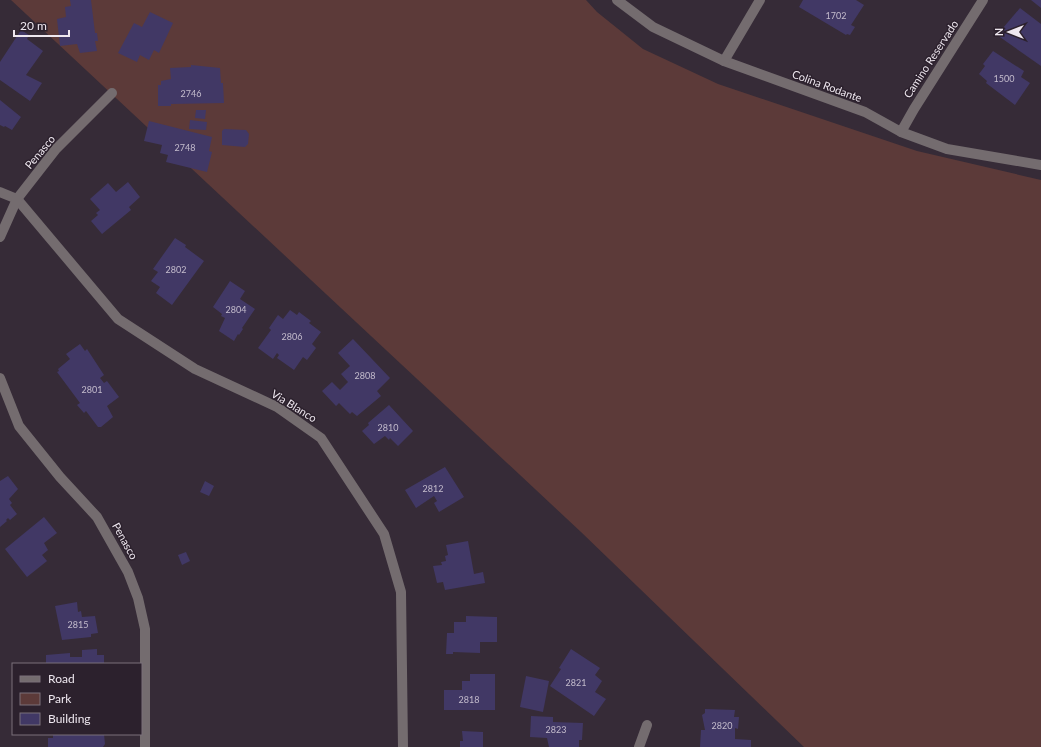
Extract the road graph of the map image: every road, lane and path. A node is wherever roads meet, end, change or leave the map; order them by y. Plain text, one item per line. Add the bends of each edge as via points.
1 (617, 0) edge
2 (760, 0) edge
3 (984, 0) edge
4 (724, 61) junction
5 (112, 93) dead end
6 (901, 132) junction
7 (1041, 165) edge
8 (0, 192) edge
9 (17, 199) junction
10 (0, 237) edge
11 (0, 378) edge
12 (647, 725) dead end
13 (145, 747) edge
14 (403, 747) edge
15 (639, 747) edge

1 - 4 street, Colina Rodante via 653,27
2 - 4 street
3 - 6 street, Camino Reservado
4 - 6 street, Colina Rodante via 865,112
5 - 9 street, Penasco via 56,149
6 - 7 street, Colina Rodante via 948,149
8 - 9 street, Via Blanco
9 - 10 street, Penasco
9 - 14 street, Via Blanco via 118,319 195,369 277,407 322,438 384,534 401,592
11 - 13 street, Penasco via 19,426 60,477 97,517 128,572 138,598 145,629
12 - 15 street

